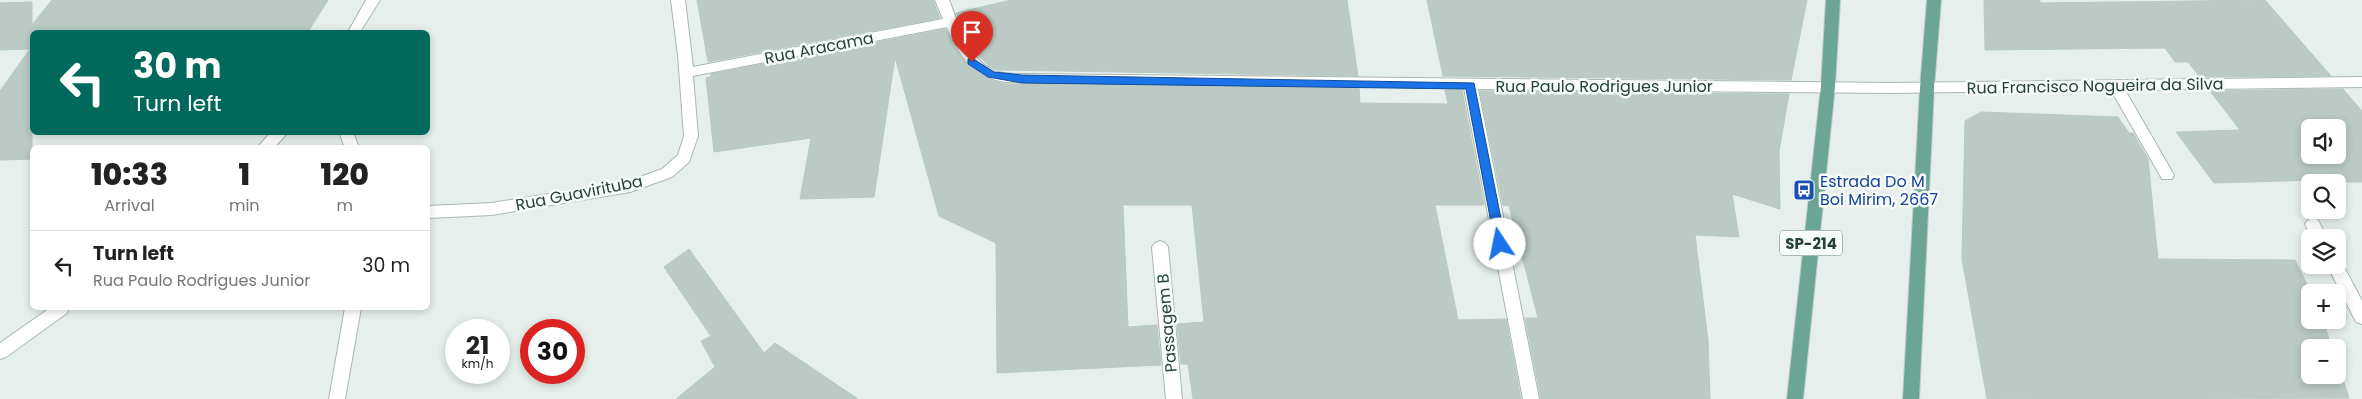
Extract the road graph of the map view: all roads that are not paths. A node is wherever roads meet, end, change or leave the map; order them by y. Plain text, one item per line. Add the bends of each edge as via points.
1 (373, 0) edge
2 (678, 0) edge
3 (942, 0) edge
4 (1833, 0) edge
5 (1934, 0) edge
6 (952, 22) junction
7 (355, 30) edge
8 (687, 73) junction
9 (2362, 82) edge
10 (1470, 85) junction
11 (2115, 85) junction
12 (1828, 86) junction
13 (1927, 88) junction
14 (278, 135) edge
15 (267, 145) edge
16 (2167, 175) dead end
17 (430, 212) edge
18 (1160, 247) dead end
19 (2340, 274) edge
20 (59, 310) edge
21 (353, 310) edge
22 (2362, 316) edge
23 (0, 352) edge
24 (337, 399) edge
25 (1174, 399) edge
26 (1531, 399) edge
27 (1795, 399) edge
28 (1911, 399) edge

1 - 7 street
2 - 8 street, Rua Guavirituba
3 - 6 street, Rua Paulo Rodrigues Junior
4 - 12 main road, SP-214
5 - 13 main road
6 - 8 street, Rua Aracama
6 - 10 street, Rua Paulo Rodrigues Junior via 959,42 972,62 992,75 1022,79
8 - 17 street, Rua Guavirituba via 691,136 684,158 667,173 630,186 492,209
9 - 11 street, Rua Francisco Nogueira da Silva
10 - 12 street, Rua Paulo Rodrigues Junior
10 - 26 street
11 - 13 street, Rua Francisco Nogueira da Silva
11 - 16 street
12 - 13 street, Rua Francisco Nogueira da Silva
12 - 27 main road, SP-214
13 - 28 main road
14 - 15 street
18 - 25 street, Passagem B
19 - 22 street
20 - 23 street
21 - 24 street

